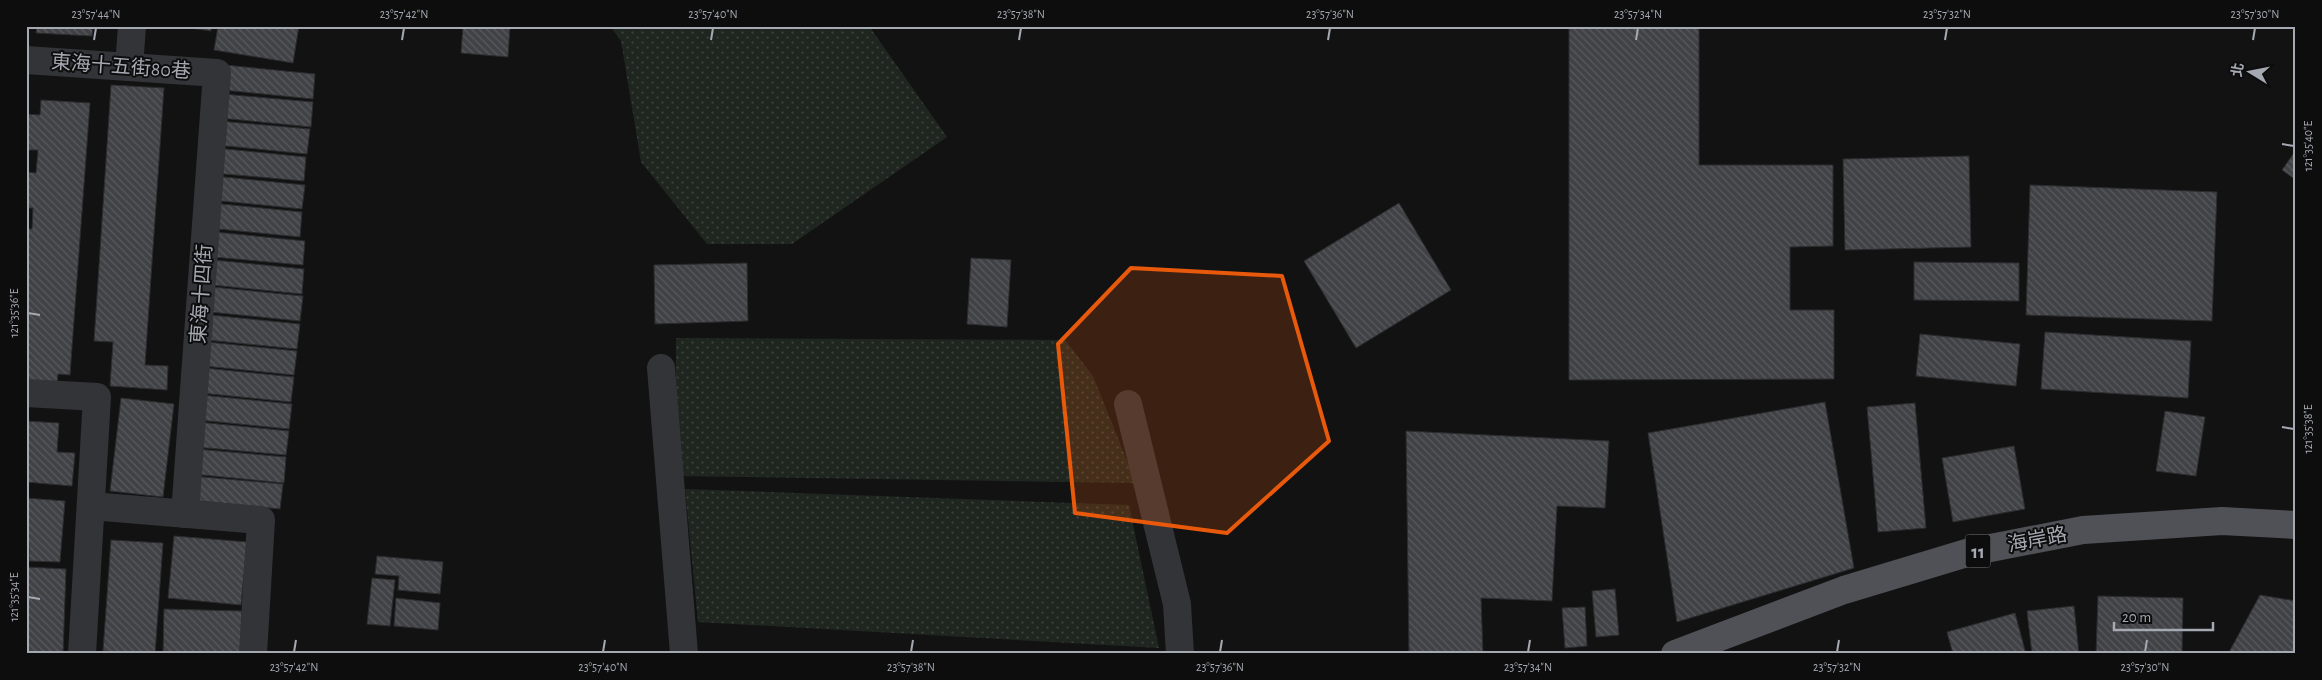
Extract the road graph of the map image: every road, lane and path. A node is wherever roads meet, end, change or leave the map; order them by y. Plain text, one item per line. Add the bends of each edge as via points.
1 (132, 26) edge
2 (26, 60) edge
3 (130, 67) junction
4 (217, 73) joint
5 (661, 368) dead end
6 (26, 393) edge
7 (1128, 404) dead end
8 (91, 506) junction
9 (185, 514) junction
10 (2296, 524) edge
11 (82, 654) edge
12 (253, 654) edge
13 (684, 654) edge
14 (1180, 654) edge
15 (1675, 654) edge

1 - 3 street
2 - 3 street, 東海十五街80巷
3 - 4 street, 東海十五街80巷
4 - 9 street, 東海十四街
5 - 13 street
6 - 8 street via 97,397
7 - 14 street via 1177,604
8 - 9 street
8 - 11 street
9 - 12 street via 261,520
10 - 15 main road, 海岸路 / 11 via 2222,521 2083,530 1970,552 1844,590

